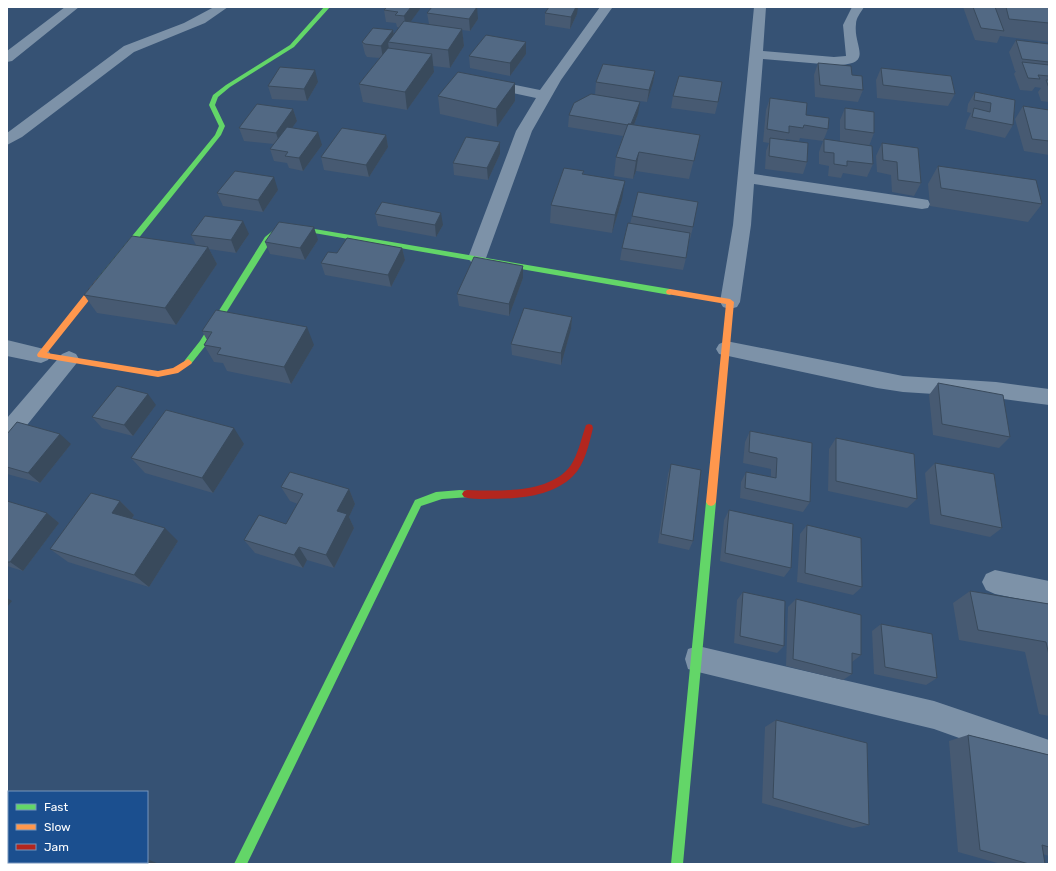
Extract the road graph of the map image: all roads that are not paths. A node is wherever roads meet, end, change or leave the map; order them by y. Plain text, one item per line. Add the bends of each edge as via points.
1 (73, 7) edge
2 (327, 7) edge
3 (760, 7) edge
4 (858, 7) edge
5 (222, 8) edge
6 (606, 8) dead end
7 (756, 54) junction
8 (7, 58) edge
9 (470, 80) edge
10 (544, 95) junction
11 (7, 140) edge
12 (746, 178) junction
13 (922, 204) dead end
14 (477, 258) junction
15 (730, 302) junction
16 (726, 349) junction
17 (8, 350) edge
18 (41, 355) junction
19 (69, 359) junction
20 (1049, 397) edge
21 (589, 428) dead end
22 (7, 434) edge
23 (995, 582) dead end
24 (1049, 593) edge
25 (698, 659) junction
26 (1049, 755) edge
27 (240, 864) edge
28 (677, 864) edge

1 - 8 street
2 - 18 street via 285,52 243,76 215,96 212,104 222,126 218,135
3 - 7 street
4 - 7 street via 849,25 852,58 834,61
5 - 11 street via 202,20 129,49
6 - 10 street
7 - 12 street
9 - 10 street
10 - 14 street via 524,131
12 - 13 street
12 - 15 street via 742,225
14 - 15 street
14 - 19 street via 306,229 281,229 268,239 202,343 189,360 175,371 158,374
15 - 16 street
16 - 20 street via 883,381
16 - 25 street
17 - 18 street
18 - 19 street
19 - 22 street
21 - 27 street via 580,457 570,473 557,483 503,495 449,493 432,496 418,503
23 - 24 street
25 - 26 street via 934,716
25 - 28 street

